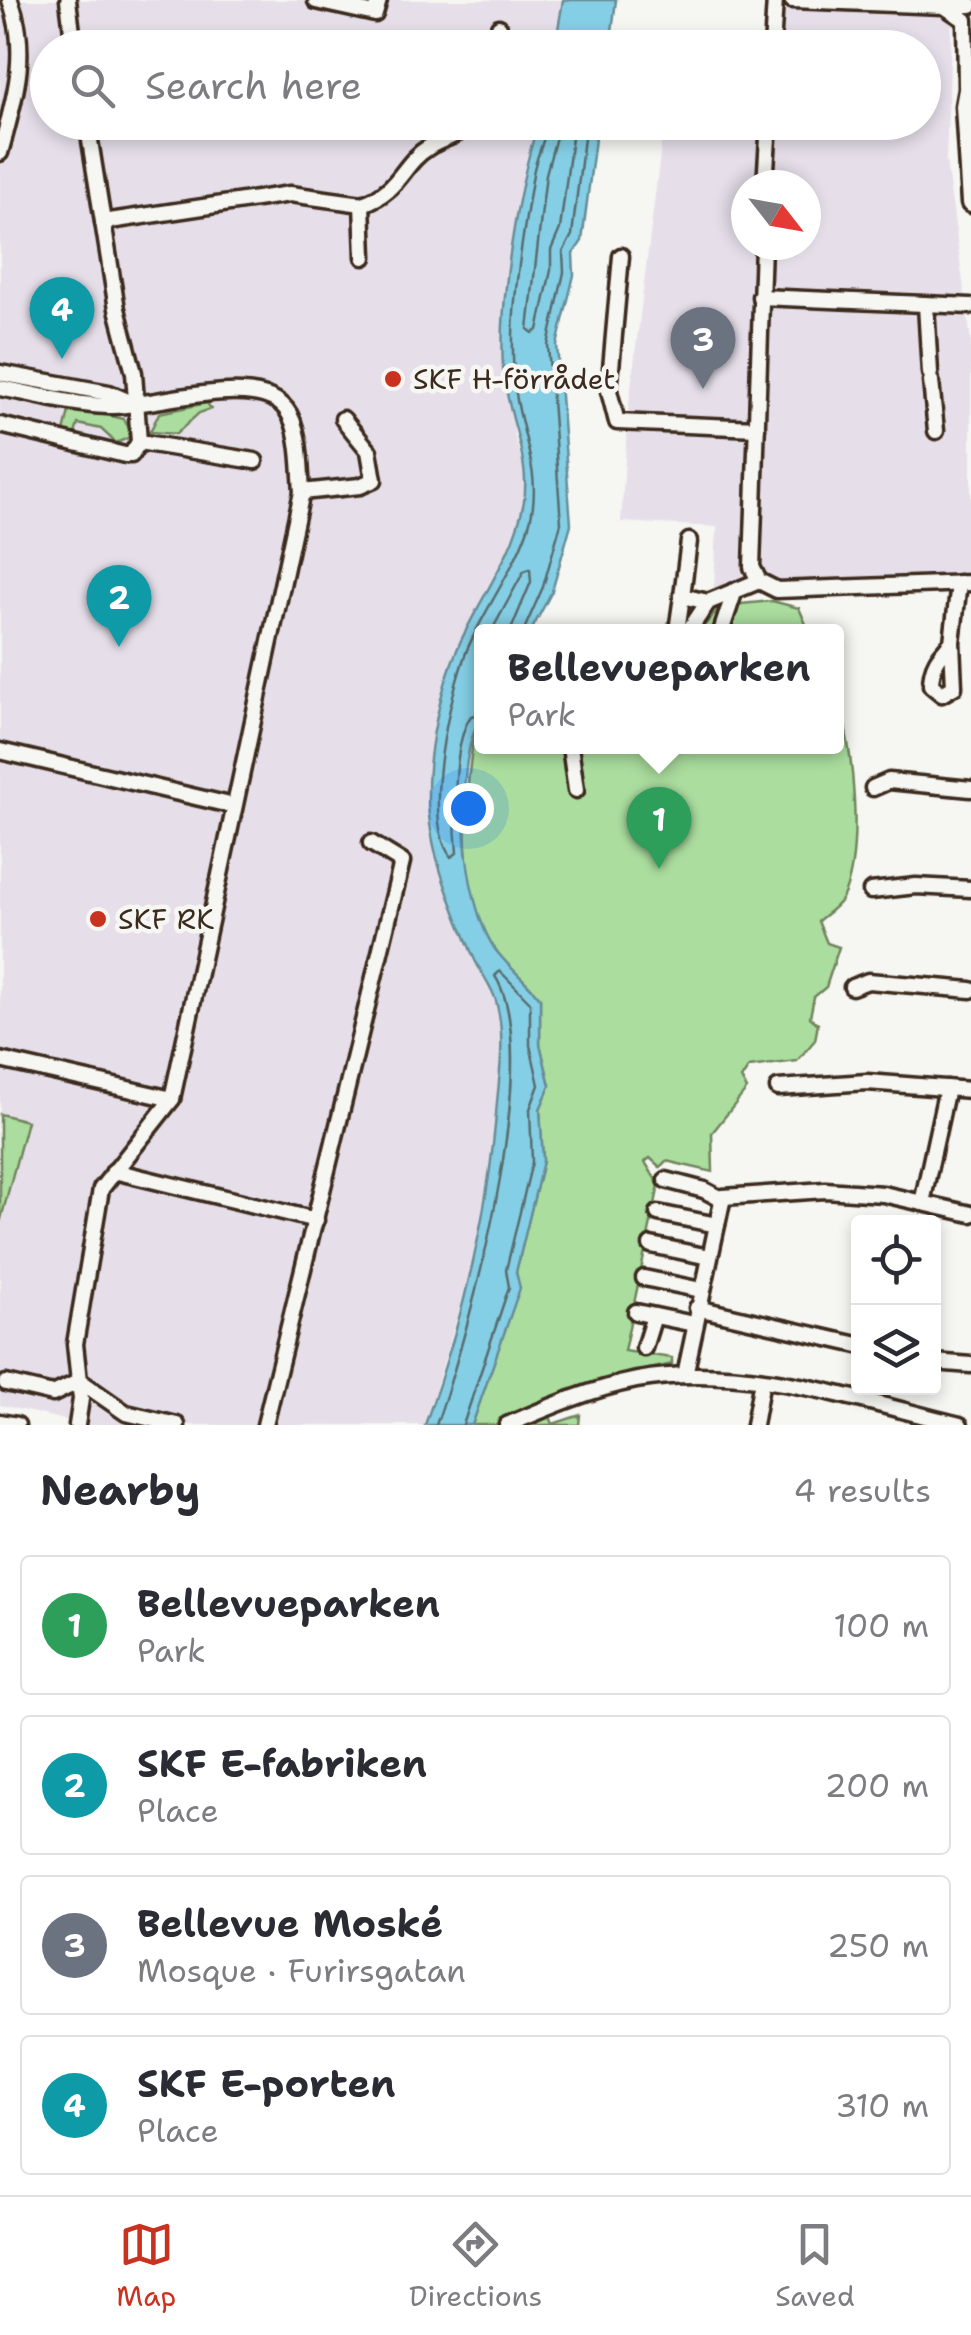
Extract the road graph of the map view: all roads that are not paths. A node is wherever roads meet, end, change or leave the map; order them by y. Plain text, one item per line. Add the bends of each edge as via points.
1 (10, 0) edge
2 (68, 0) edge
3 (379, 0) edge
4 (775, 0) edge
5 (792, 0) edge
6 (316, 1) edge
7 (914, 3) edge
8 (971, 5) edge
9 (944, 6) junction
10 (72, 30) edge
11 (773, 30) edge
12 (969, 82) edge
13 (91, 140) edge
14 (440, 140) edge
15 (767, 140) edge
16 (0, 153) edge
17 (766, 170) edge
18 (971, 203) edge
19 (362, 204) junction
20 (103, 222) junction
21 (621, 256) dead end
22 (364, 257) dead end
23 (761, 260) edge
24 (760, 297) junction
25 (926, 305) junction
26 (971, 306) edge
27 (0, 372) edge
28 (0, 388) edge
29 (135, 404) junction
30 (343, 419) dead end
31 (0, 425) edge
32 (757, 428) junction
33 (936, 431) dead end
34 (139, 442) junction
35 (254, 461) dead end
36 (302, 492) junction
37 (688, 541) dead end
38 (759, 581) junction
39 (965, 583) edge
40 (734, 593) junction
41 (682, 596) junction
42 (708, 602) junction
43 (683, 624) edge
44 (687, 624) edge
45 (724, 624) edge
46 (952, 642) dead end
47 (0, 750) edge
48 (571, 754) edge
49 (873, 788) dead end
50 (971, 789) edge
51 (576, 790) dead end
52 (234, 806) junction
53 (371, 842) dead end
54 (971, 889) edge
55 (872, 891) dead end
56 (852, 987) dead end
57 (971, 990) edge
58 (0, 1060) edge
59 (778, 1088) dead end
60 (947, 1088) junction
61 (971, 1090) edge
62 (172, 1099) junction
63 (114, 1171) junction
64 (666, 1180) dead end
65 (723, 1200) junction
66 (922, 1203) junction
67 (658, 1213) dead end
68 (971, 1214) edge
69 (316, 1220) junction
70 (717, 1225) junction
71 (650, 1245) dead end
72 (709, 1257) junction
73 (644, 1278) dead end
74 (702, 1290) junction
75 (697, 1308) junction
76 (636, 1312) dead end
77 (654, 1316) junction
78 (694, 1324) junction
79 (851, 1342) edge
80 (644, 1348) dead end
81 (941, 1363) edge
82 (971, 1365) edge
83 (684, 1375) junction
84 (762, 1380) junction
85 (80, 1381) junction
86 (6, 1384) dead end
87 (0, 1422) edge
88 (17, 1425) edge
89 (77, 1425) edge
90 (177, 1425) edge
91 (266, 1425) edge
92 (507, 1425) edge
93 (754, 1425) edge
94 (960, 1425) edge

1 - 16 street via 20,42 18,85
2 - 10 street
3 - 6 street via 376,14
4 - 11 street
5 - 7 street
7 - 9 street
8 - 9 street
9 - 12 street via 965,20
12 - 18 main road
13 - 20 street
14 - 19 street via 391,190
15 - 17 street
19 - 20 street via 290,194
19 - 22 street
20 - 29 street
21 - 32 street via 609,392 616,422
23 - 24 street
24 - 25 street
24 - 32 street
25 - 26 street
25 - 33 street
27 - 29 street
28 - 29 street via 107,406
29 - 34 street
29 - 36 street via 260,392 286,409
30 - 36 street via 369,451 374,480
31 - 34 street via 125,455
32 - 38 street via 752,567
34 - 35 street
36 - 52 street
37 - 41 street
38 - 39 street via 777,590
38 - 40 street
39 - 46 street
40 - 42 street
40 - 45 street
41 - 42 street
41 - 43 street
42 - 44 street
47 - 52 street
48 - 51 street
49 - 50 street via 889,781
52 - 62 street
53 - 69 street via 402,862
54 - 55 street
56 - 57 street via 868,981
58 - 62 street
59 - 60 street via 867,1082
60 - 61 street
60 - 66 street
62 - 63 street
63 - 69 street
63 - 85 street via 100,1189 75,1344
64 - 65 street
65 - 66 street via 826,1190
65 - 70 street
66 - 68 street
67 - 70 street
69 - 91 street
70 - 72 street
71 - 72 street
72 - 74 street
73 - 74 street
74 - 75 street
75 - 78 street
75 - 79 street
76 - 77 street
77 - 78 street
77 - 80 street
78 - 83 street
81 - 82 street
83 - 84 street
83 - 92 street via 620,1384
84 - 93 street
84 - 94 street
85 - 86 street via 53,1394
85 - 89 street
85 - 90 street via 126,1413
87 - 88 street

